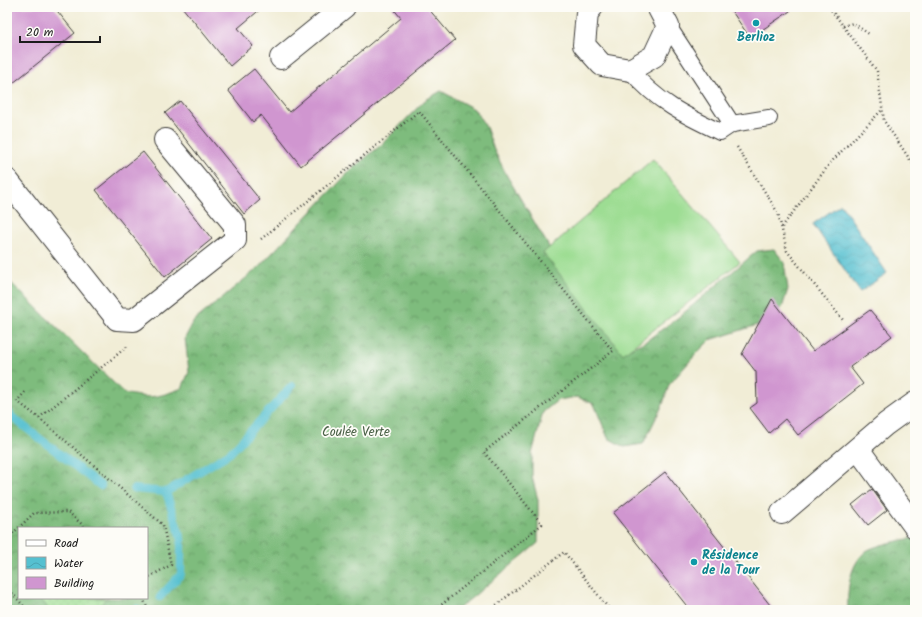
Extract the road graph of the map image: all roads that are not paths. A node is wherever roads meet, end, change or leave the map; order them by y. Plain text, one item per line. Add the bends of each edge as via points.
1 (344, 7) edge
2 (592, 7) edge
3 (658, 7) edge
4 (668, 26) junction
5 (281, 58) dead end
6 (630, 70) junction
7 (769, 118) dead end
8 (726, 128) junction
9 (165, 140) dead end
10 (7, 180) edge
11 (915, 403) edge
12 (858, 449) junction
13 (782, 513) dead end
14 (915, 527) edge

1 - 5 street
2 - 6 street via 587,13 584,45 602,65
3 - 4 street
4 - 6 street via 654,56
4 - 8 lane
6 - 8 lane via 644,87 678,112
7 - 8 lane
9 - 10 street via 235,225 235,240 134,320 117,319
11 - 12 street
12 - 13 street
12 - 14 street

